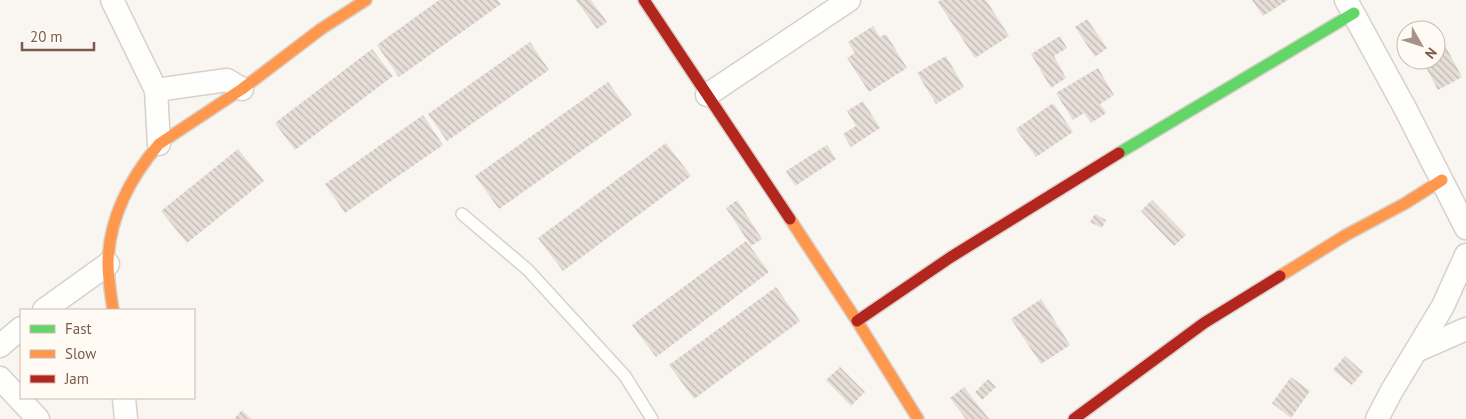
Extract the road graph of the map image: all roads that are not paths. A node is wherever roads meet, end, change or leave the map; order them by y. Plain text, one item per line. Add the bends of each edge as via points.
1 (112, 0) edge
2 (366, 0) edge
3 (644, 0) edge
4 (849, 0) edge
5 (1350, 7) edge
6 (242, 89) junction
7 (156, 90) junction
8 (707, 95) junction
9 (159, 144) junction
10 (1442, 180) junction
11 (462, 214) dead end
12 (1466, 228) edge
13 (1466, 255) edge
14 (108, 264) junction
15 (45, 309) edge
16 (112, 309) edge
17 (857, 321) junction
18 (20, 329) edge
19 (1466, 329) edge
20 (0, 346) edge
21 (1416, 351) junction
22 (0, 378) edge
23 (124, 399) edge
24 (38, 419) edge
25 (126, 419) edge
26 (652, 419) edge
27 (918, 419) edge
28 (1074, 419) edge
29 (1377, 419) edge

1 - 7 street
2 - 6 street via 321,29
3 - 8 street
4 - 8 street
5 - 10 street
5 - 17 street via 951,257
6 - 7 street via 227,80
6 - 9 street
7 - 9 street
8 - 17 street
9 - 14 street via 125,194 112,232
10 - 12 street
10 - 28 street via 1204,322
11 - 26 lane via 534,277 625,376
13 - 21 street
14 - 15 street
14 - 16 street
17 - 27 street
18 - 20 street
19 - 21 street
21 - 29 street
22 - 24 street
23 - 25 street

